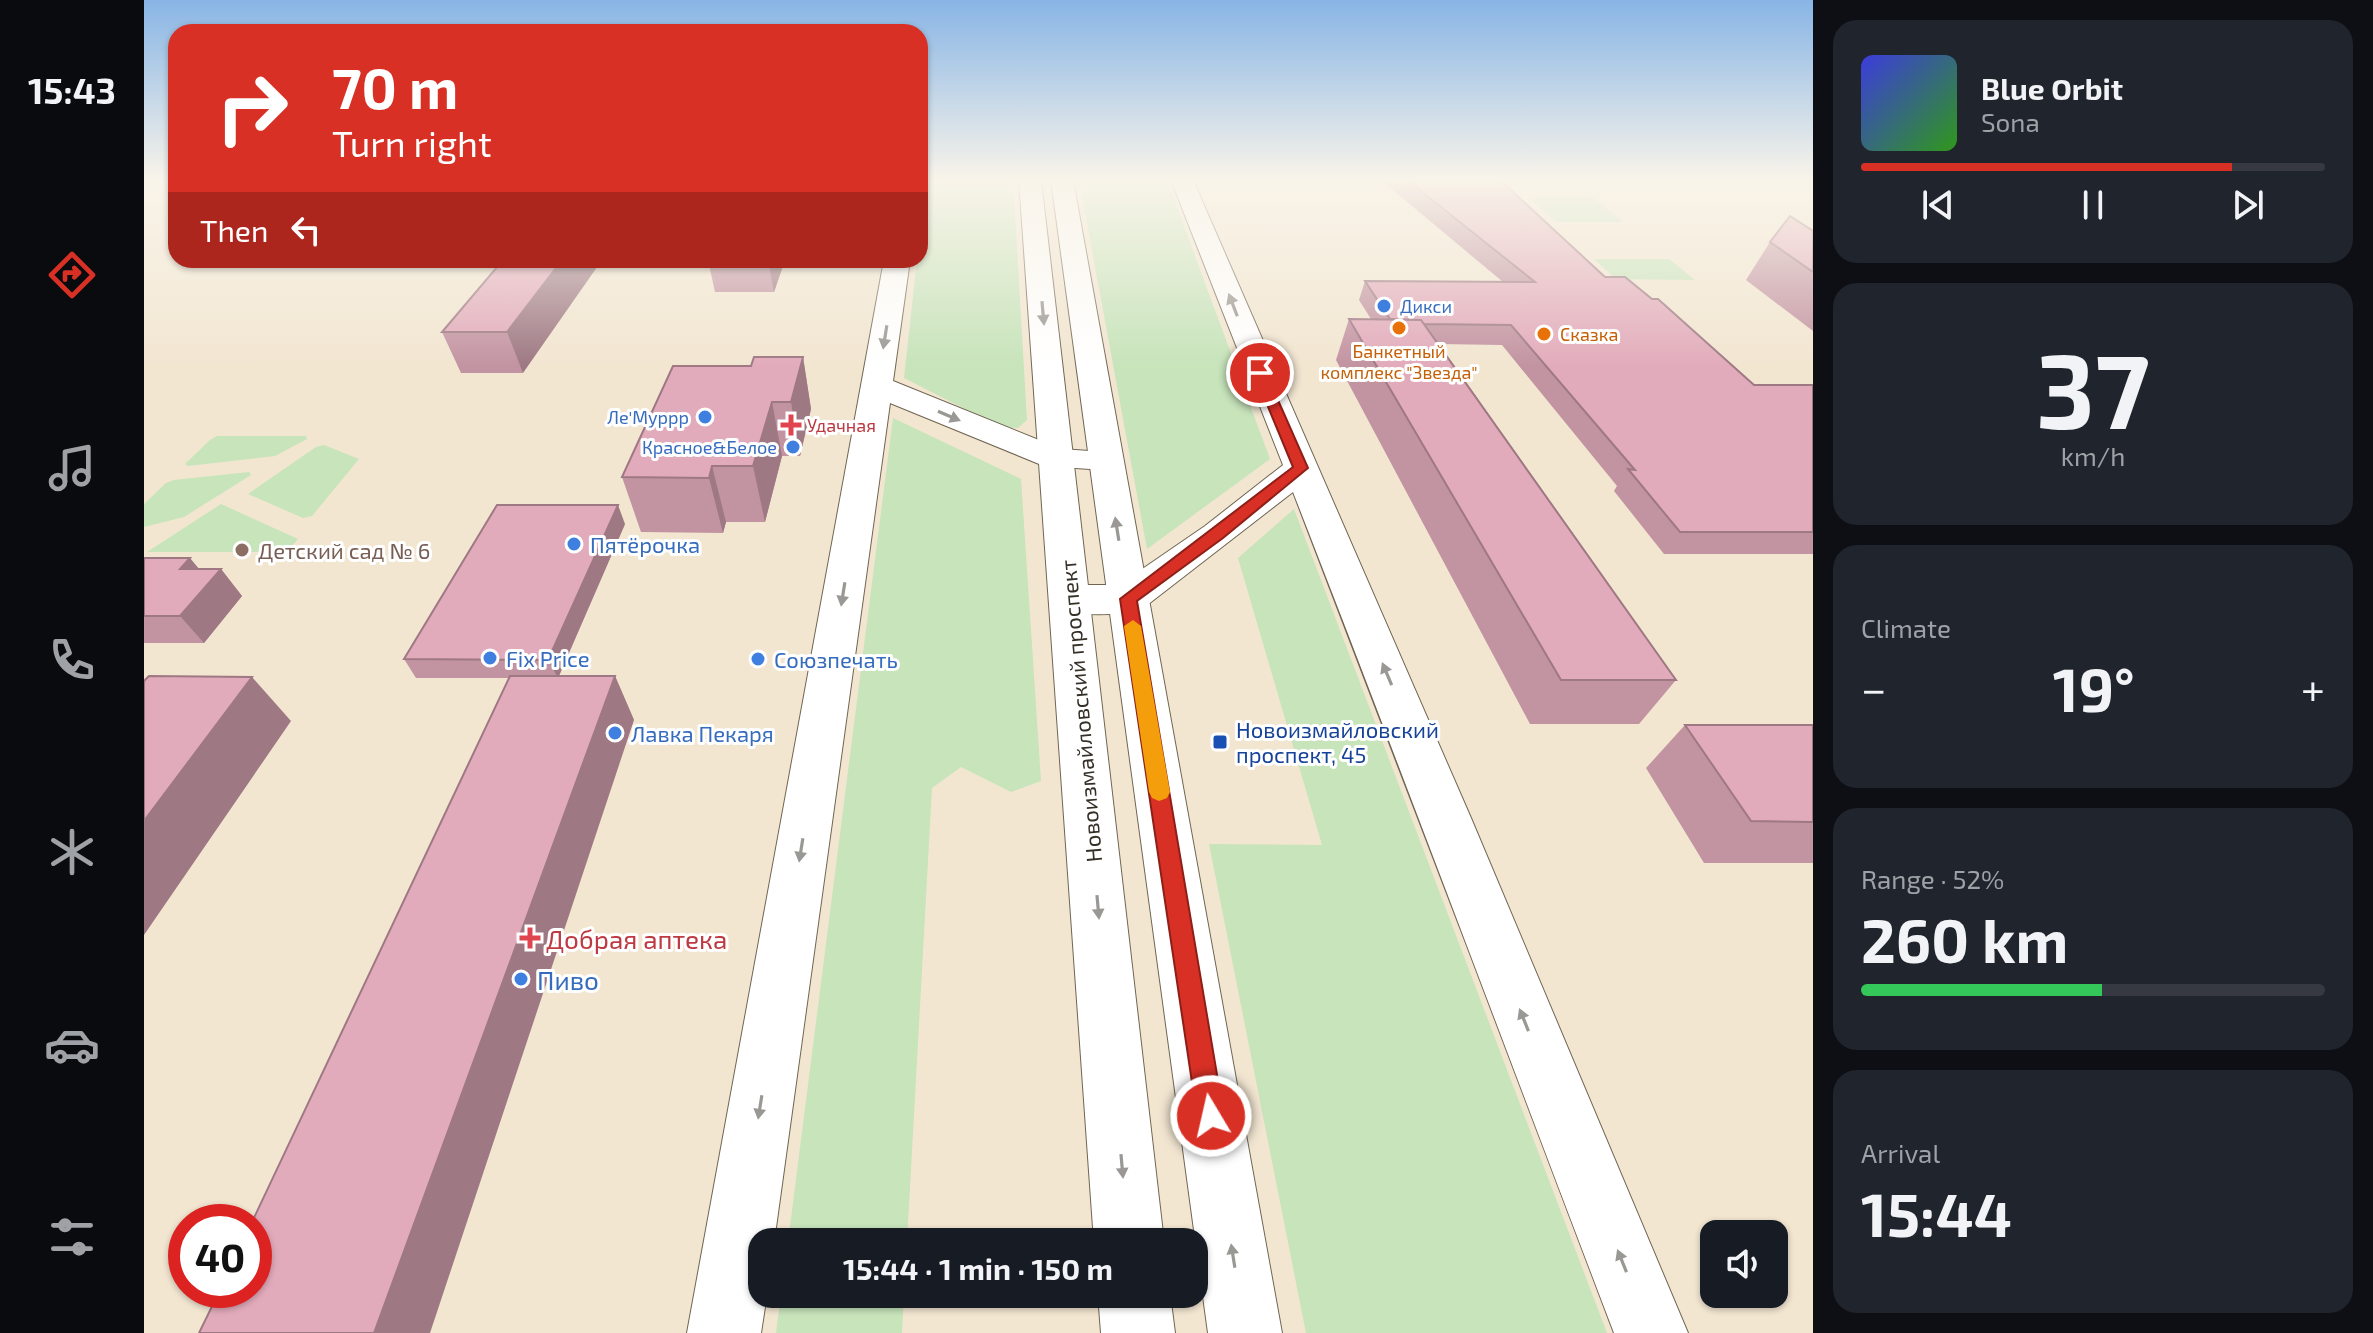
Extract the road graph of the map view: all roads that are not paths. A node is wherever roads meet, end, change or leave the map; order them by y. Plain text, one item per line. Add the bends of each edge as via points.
1 (1036, 242) edge
2 (1072, 242) edge
3 (1208, 242) edge
4 (896, 268) edge
5 (877, 386) junction
6 (1056, 459) junction
7 (1106, 460) junction
8 (1301, 468) junction
9 (1069, 599) junction
10 (1128, 599) junction
11 (1128, 1228) edge
12 (1135, 1308) edge
13 (724, 1333) edge
14 (1138, 1333) edge
15 (1245, 1333) edge
16 (1651, 1333) edge

1 -> 6 street, Новоизмайловский проспект
2 - 7 street
8 -> 3 street
4 -> 5 street
5 -> 6 street
5 -> 13 street
6 - 7 street
6 - 9 street, Новоизмайловский проспект
10 -> 7 street
8 - 10 street
16 -> 8 street
9 - 10 street
9 -> 11 street, Новоизмайловский проспект
15 -> 10 street
12 - 14 street

